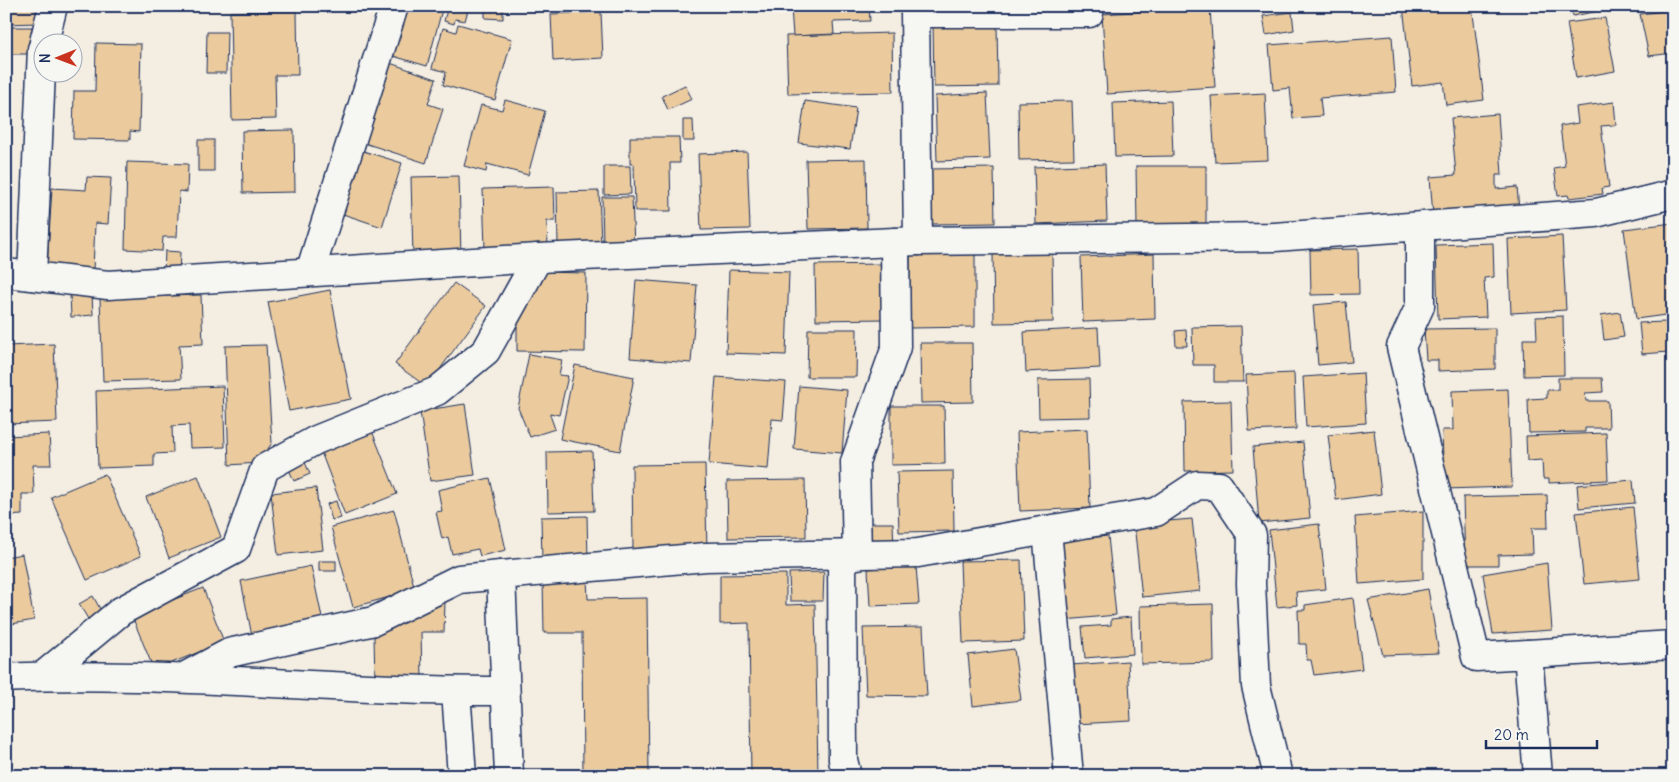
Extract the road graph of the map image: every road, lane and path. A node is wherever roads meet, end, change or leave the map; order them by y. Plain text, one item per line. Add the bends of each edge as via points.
1 (53, 6) edge
2 (394, 6) edge
3 (1089, 6) edge
4 (46, 32) edge
5 (39, 82) edge
6 (1673, 194) edge
7 (1420, 227) junction
8 (906, 242) junction
9 (538, 258) junction
10 (310, 272) junction
11 (19, 274) edge
12 (1047, 530) junction
13 (850, 555) junction
14 (501, 575) junction
15 (1673, 645) edge
16 (1528, 654) junction
17 (44, 675) junction
18 (6, 678) edge
19 (180, 678) junction
20 (505, 691) junction
21 (456, 692) junction
22 (462, 776) edge
23 (509, 776) edge
24 (847, 776) edge
25 (1069, 776) edge
26 (1278, 776) edge
27 (1538, 776) edge

1 - 4 street
2 - 10 street
3 - 8 street via 1089,13 915,13
5 - 11 street
6 - 7 street via 1596,213
7 - 8 street via 1275,237
7 - 16 street via 1420,306 1401,348 1476,657
8 - 9 street
8 - 13 street via 896,347 855,462
9 - 10 street
9 - 17 street via 486,350 437,391 316,440 265,468 236,549 121,611
10 - 11 street via 108,285
12 - 13 street via 918,553
12 - 25 street
12 - 26 street via 1156,512 1197,485 1219,486 1252,535 1250,584 1256,686
13 - 14 street via 706,557
13 - 24 street via 843,760
14 - 19 street via 459,579 374,621 229,653
14 - 20 street
15 - 16 street
16 - 27 street
17 - 18 street
17 - 19 street
19 - 21 street
20 - 21 street
20 - 23 street
21 - 22 street

